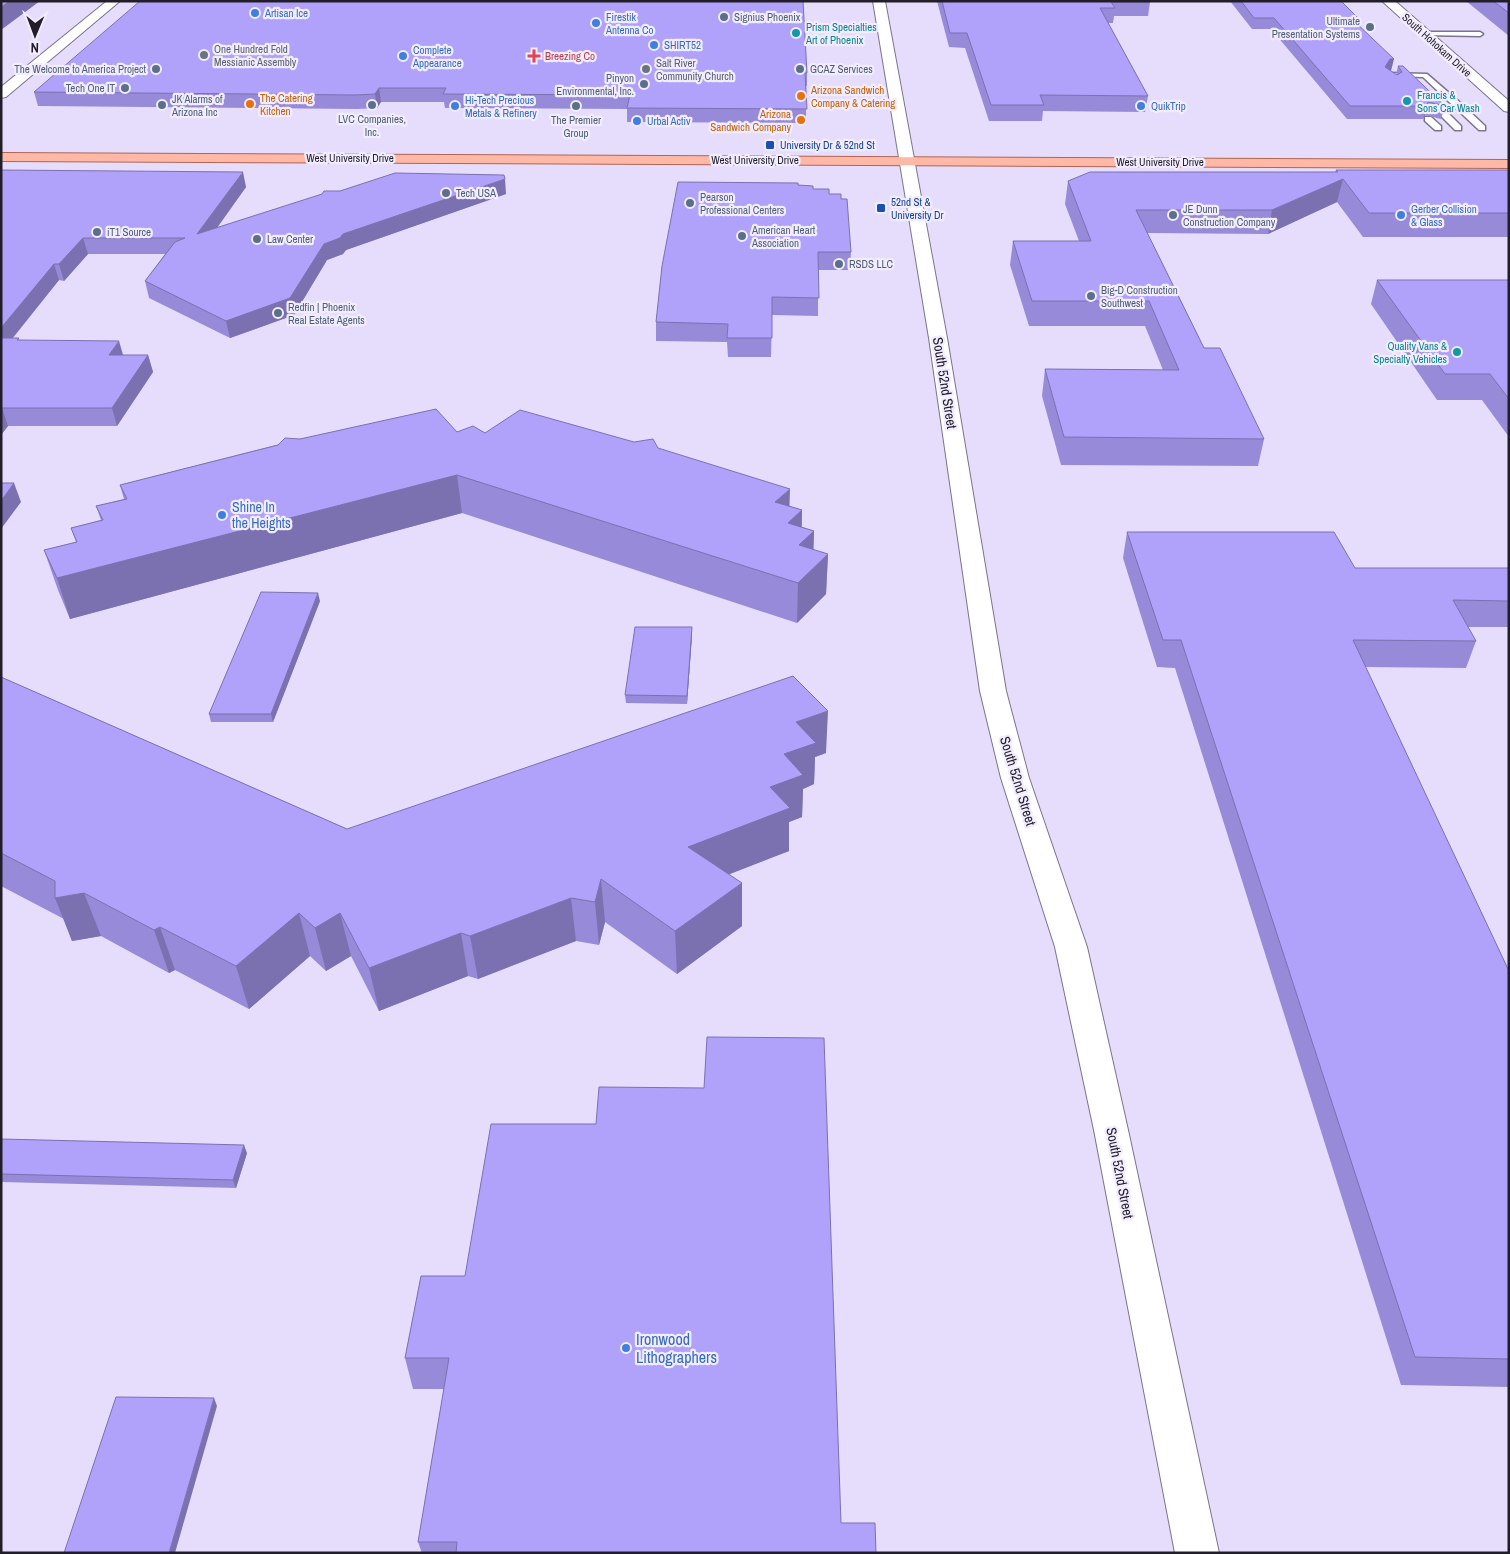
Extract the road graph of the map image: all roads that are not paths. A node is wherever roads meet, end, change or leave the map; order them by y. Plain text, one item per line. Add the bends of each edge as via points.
1 (114, 1) edge
2 (879, 1) edge
3 (1388, 1) edge
4 (1424, 34) junction
5 (1480, 34) dead end
6 (1431, 79) junction
7 (1423, 82) edge
8 (1393, 84) edge
9 (1, 94) edge
10 (1432, 96) junction
11 (1509, 108) edge
12 (1428, 119) edge
13 (1438, 128) edge
14 (1458, 128) dead end
15 (1469, 128) dead end
16 (1482, 128) dead end
17 (1, 157) edge
18 (908, 161) junction
19 (1509, 164) edge
20 (1197, 1553) edge

1 - 9 main road
2 - 18 main road, South 52nd Street
3 - 4 main road, South Hohokam Drive
4 - 5 lane
4 - 11 main road, South Hohokam Drive
6 - 7 lane
6 - 8 lane via 1425,75 1388,75
6 - 10 lane via 1427,87
6 - 16 lane
10 - 14 lane
10 - 15 lane
12 - 13 lane
17 - 18 main road, West University Drive
18 - 19 main road, West University Drive
18 - 20 main road, South 52nd Street via 993,692 1015,778 1071,947

